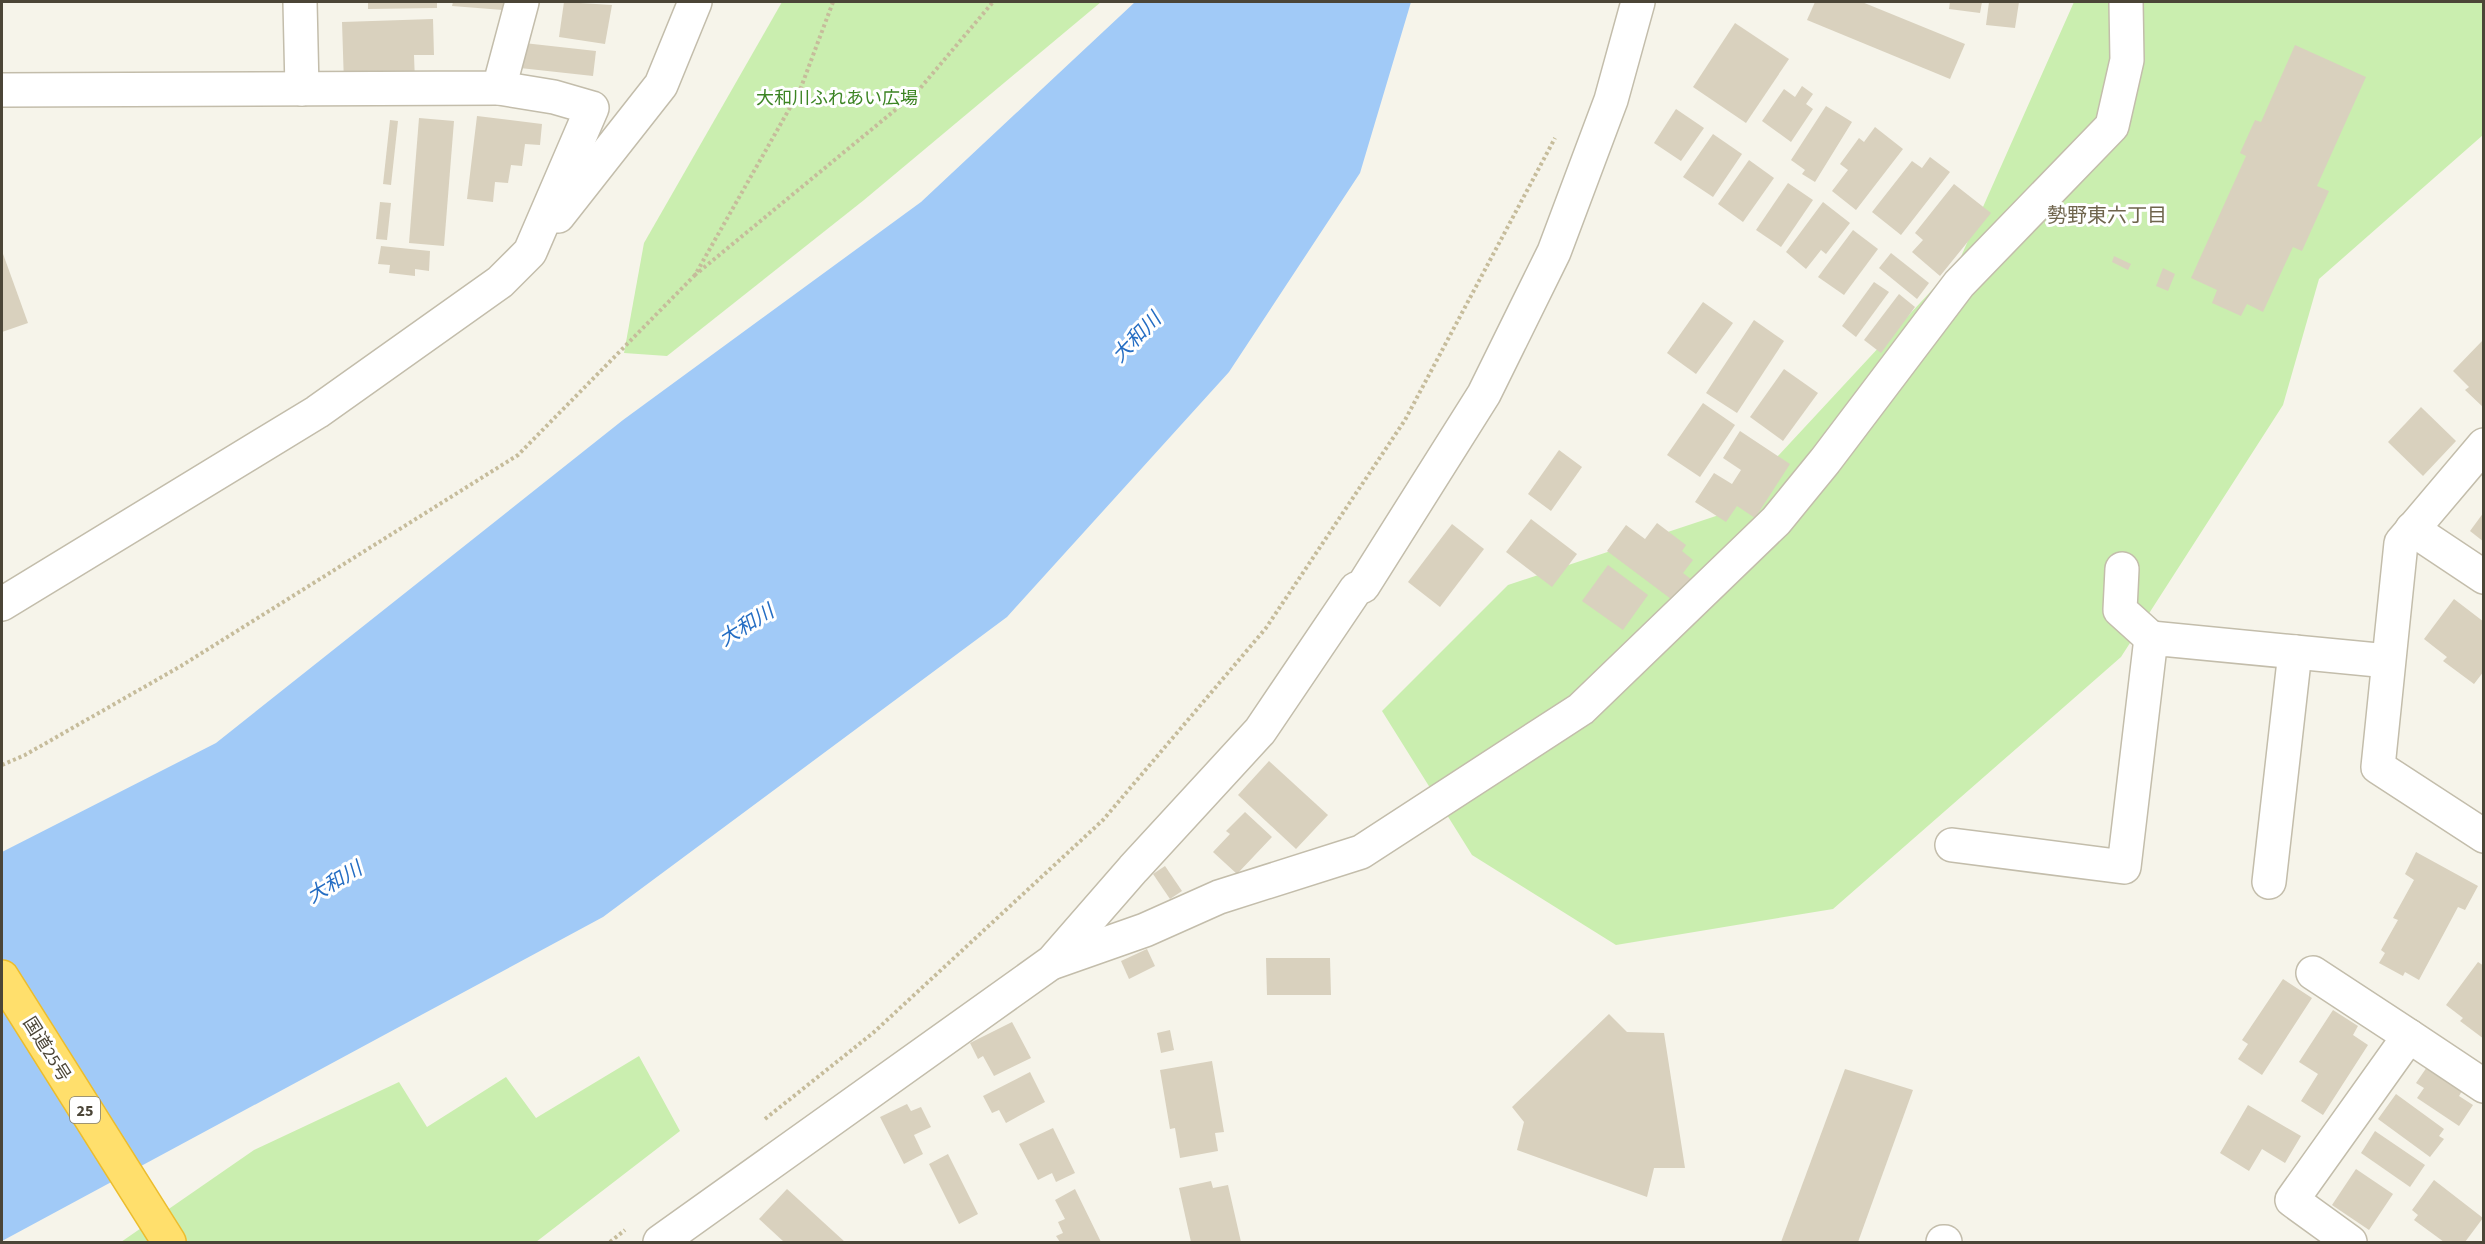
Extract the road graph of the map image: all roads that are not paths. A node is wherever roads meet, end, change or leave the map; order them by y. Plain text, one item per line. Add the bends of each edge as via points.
1 (300, 2) edge
2 (522, 2) edge
3 (695, 2) edge
4 (1638, 2) edge
5 (2126, 2) edge
6 (499, 88) junction
7 (302, 89) junction
8 (2, 90) edge
9 (530, 252) junction
10 (2484, 444) edge
11 (2412, 529) junction
12 (2122, 569) dead end
13 (2484, 577) edge
14 (2, 604) edge
15 (2151, 638) junction
16 (2295, 652) junction
17 (2388, 661) junction
18 (2484, 836) edge
19 (1952, 845) dead end
20 (2269, 882) dead end
21 (1052, 962) junction
22 (2313, 973) dead end
23 (2, 977) edge
24 (2409, 1036) junction
25 (2484, 1086) edge
26 (169, 1242) edge
27 (660, 1242) edge
28 (2350, 1242) edge

1 - 7 street
2 - 6 street
3 - 9 street via 661,85
4 - 21 street via 1611,100 1554,252 1484,394 1363,586 1356,589 1260,731
5 - 21 street via 2127,60 2112,126 1959,284 1776,521 1581,709 1361,852 1219,897 1145,930
6 - 7 street
6 - 9 street via 592,108
7 - 8 street
9 - 14 street via 500,282 317,412
10 - 11 street
11 - 13 street
11 - 17 street via 2401,543
12 - 15 street via 2120,610
15 - 16 street
15 - 19 street via 2124,867
16 - 17 street
16 - 20 street
17 - 18 street via 2378,767
21 - 27 street
22 - 24 street
23 - 26 highway, 国道25号 / 25
24 - 25 street
24 - 28 street via 2292,1200

